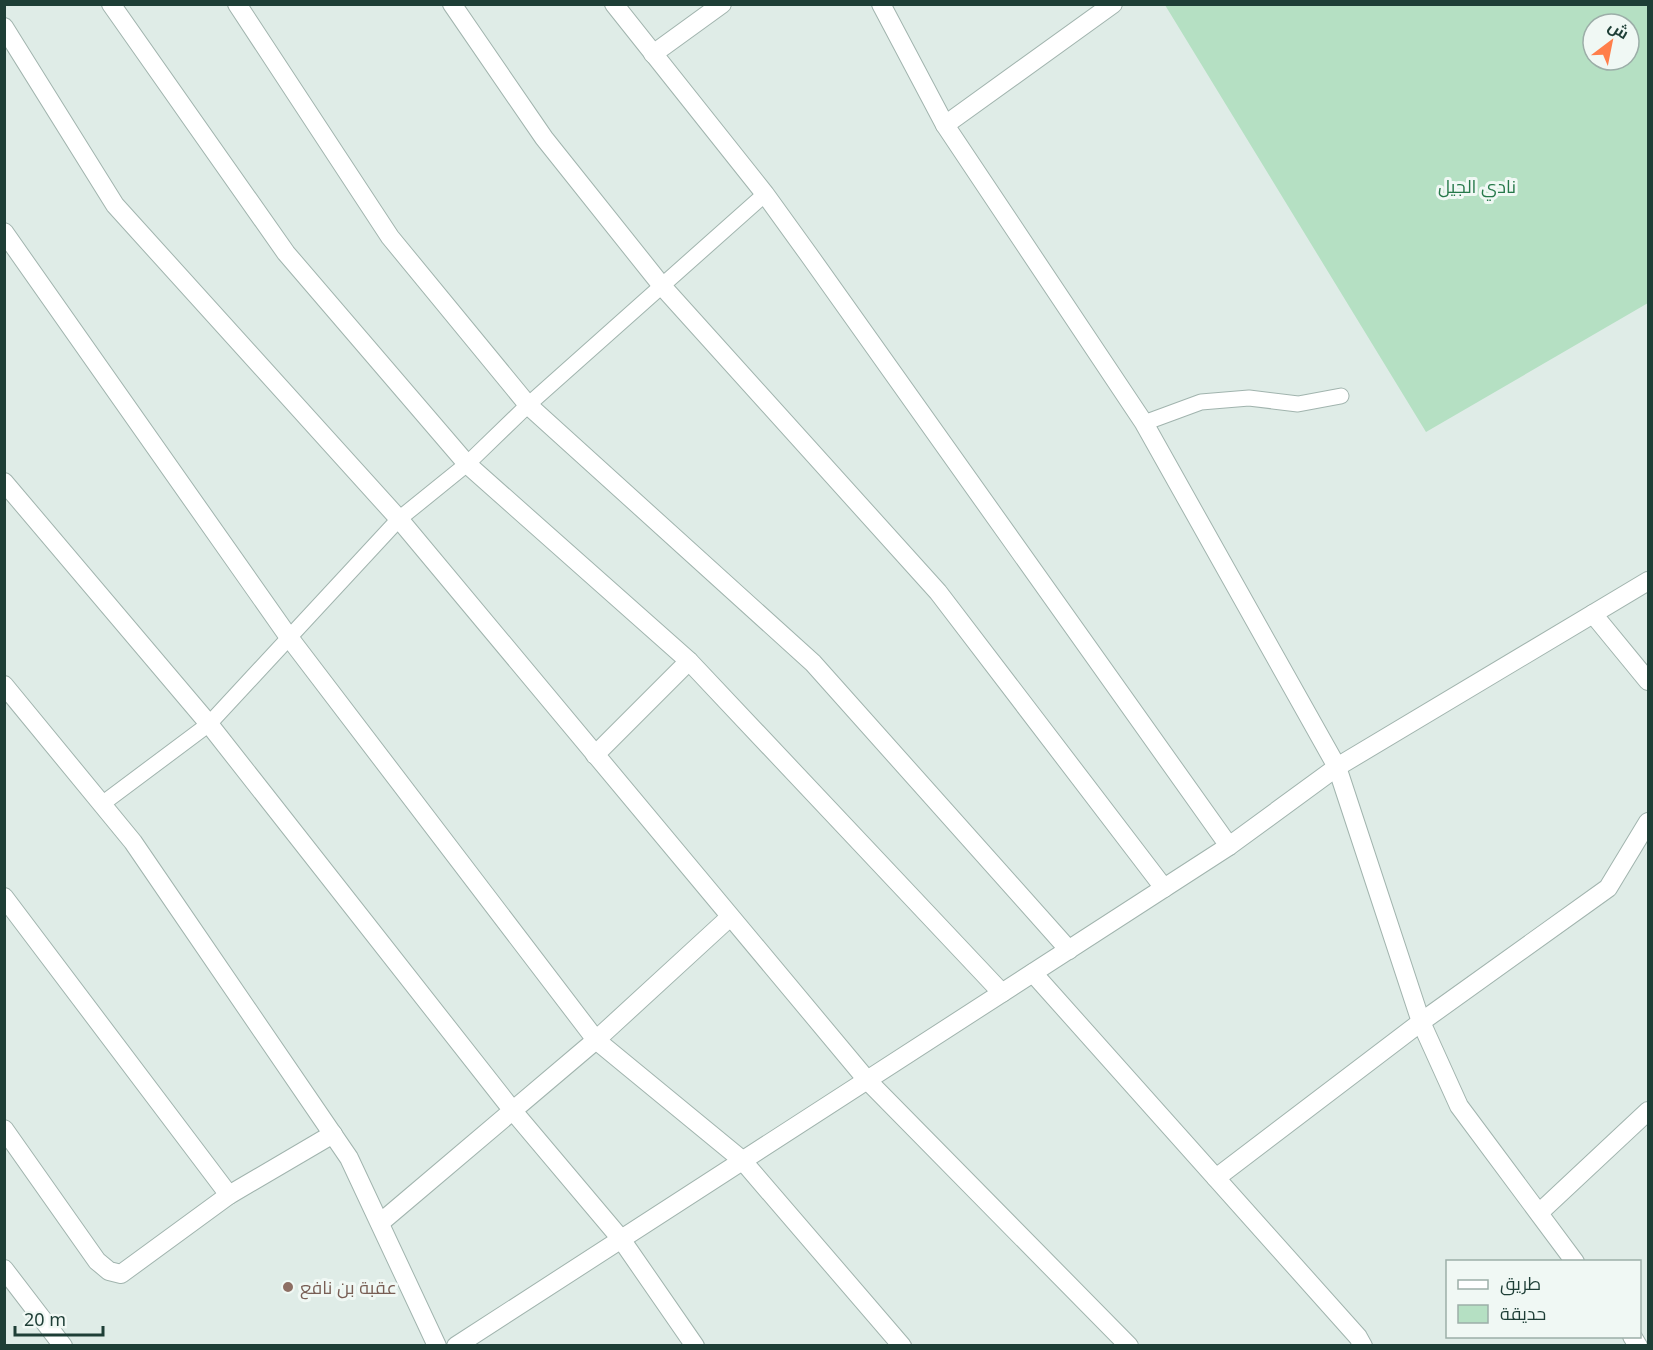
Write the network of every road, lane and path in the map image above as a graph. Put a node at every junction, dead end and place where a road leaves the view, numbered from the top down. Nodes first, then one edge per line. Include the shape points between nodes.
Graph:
1 (111, 4) edge
2 (237, 4) edge
3 (452, 4) edge
4 (614, 4) edge
5 (722, 4) edge
6 (881, 4) edge
7 (1113, 4) edge
8 (4, 27) edge
9 (653, 54) junction
10 (945, 125) junction
11 (765, 194) junction
12 (4, 232) edge
13 (662, 286) junction
14 (1341, 396) dead end
15 (528, 405) junction
16 (1144, 423) junction
17 (467, 464) junction
18 (4, 482) edge
19 (399, 519) junction
20 (1648, 581) edge
21 (1593, 614) junction
22 (288, 636) junction
23 (689, 661) junction
24 (1648, 681) edge
25 (4, 685) edge
26 (209, 724) junction
27 (595, 754) junction
28 (1337, 767) junction
29 (102, 804) junction
30 (1648, 822) edge
31 (1229, 846) junction
32 (1164, 888) junction
33 (4, 897) edge
34 (730, 917) junction
35 (1069, 950) junction
36 (1033, 973) junction
37 (1002, 993) junction
38 (1421, 1022) junction
39 (596, 1040) junction
40 (867, 1080) junction
41 (513, 1110) junction
42 (1648, 1111) edge
43 (4, 1129) edge
44 (333, 1134) junction
45 (742, 1160) junction
46 (1216, 1178) junction
47 (229, 1195) junction
48 (1539, 1213) junction
49 (380, 1223) junction
50 (621, 1239) junction
51 (1574, 1260) edge
52 (4, 1269) edge
53 (63, 1346) edge
54 (437, 1346) edge
55 (456, 1346) edge
56 (695, 1346) edge
57 (902, 1346) edge
58 (1129, 1346) edge
59 (1363, 1346) edge

1 - 17 street via 286,253
2 - 15 street via 390,237
3 - 13 street via 544,138
4 - 9 street
5 - 9 street
6 - 10 street
7 - 10 street
8 - 19 street via 115,205
9 - 11 street
10 - 16 street
11 - 13 lane
11 - 31 street
12 - 22 street
13 - 15 lane
13 - 32 street via 938,592
14 - 16 lane via 1298,404 1249,398 1201,402
15 - 17 lane
15 - 35 street via 813,663
16 - 28 street
17 - 19 lane
17 - 23 street
18 - 26 street
19 - 22 lane
19 - 27 street
20 - 21 street
21 - 24 street
21 - 28 street
22 - 26 lane
22 - 39 street
23 - 27 street
23 - 37 street
25 - 29 street
26 - 29 lane
26 - 41 street
27 - 34 street
28 - 31 street
28 - 38 street
29 - 44 street via 133,842
30 - 38 street via 1608,888
31 - 32 street
32 - 35 street
33 - 47 street
34 - 39 street
34 - 40 street
35 - 36 street
36 - 37 street
36 - 46 street
37 - 40 street
38 - 46 street
38 - 48 street via 1459,1106
39 - 41 street
39 - 45 street
40 - 45 street
40 - 58 street
41 - 49 street
41 - 50 street
42 - 48 street
43 - 47 street via 97,1261 121,1274
44 - 47 street
44 - 49 street
45 - 50 street
45 - 57 street
46 - 59 street
48 - 51 street
49 - 54 street
50 - 55 street
50 - 56 street
52 - 53 street

